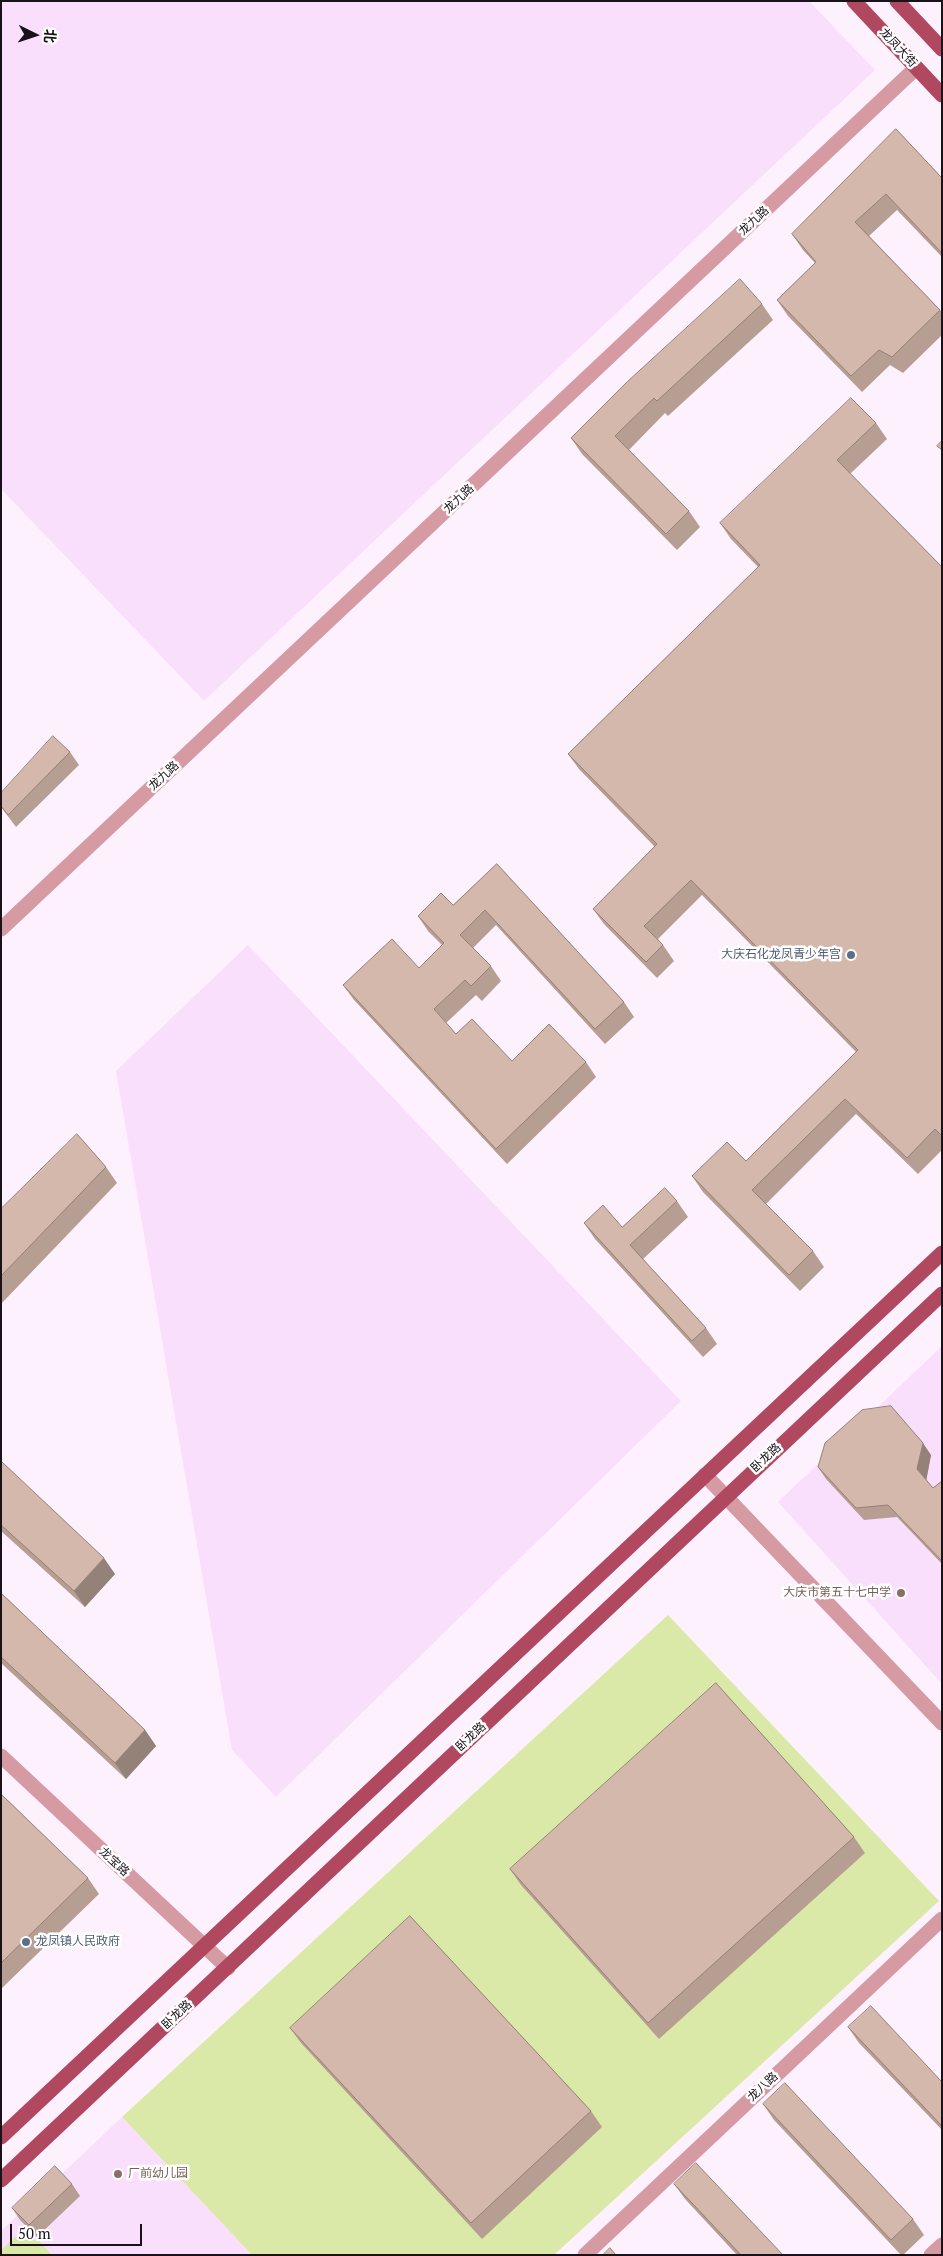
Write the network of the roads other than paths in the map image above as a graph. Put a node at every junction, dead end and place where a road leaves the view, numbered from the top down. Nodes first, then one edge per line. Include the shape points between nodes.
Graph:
1 (854, 1) edge
2 (897, 1) edge
3 (942, 49) edge
4 (916, 68) junction
5 (942, 95) edge
6 (1, 929) edge
7 (942, 1253) edge
8 (942, 1294) edge
9 (705, 1476) junction
10 (725, 1496) junction
11 (942, 1723) edge
12 (1, 1756) edge
13 (942, 1919) edge
14 (205, 1946) junction
15 (228, 1968) junction
16 (1, 2137) edge
17 (1, 2180) edge
18 (942, 2245) edge
19 (585, 2255) edge
20 (931, 2255) edge

1 - 4 main road, 龙凤大街
2 - 3 main road
4 - 5 main road, 龙凤大街
4 - 6 street, 龙九路
7 - 9 main road
8 - 10 main road, 卧龙路
9 - 10 street
9 - 14 main road
10 - 11 street
10 - 15 main road, 卧龙路
12 - 14 street, 龙宝路
13 - 19 street, 龙八路
14 - 15 street, 龙宝路
14 - 16 main road
15 - 17 main road, 卧龙路
18 - 20 street

